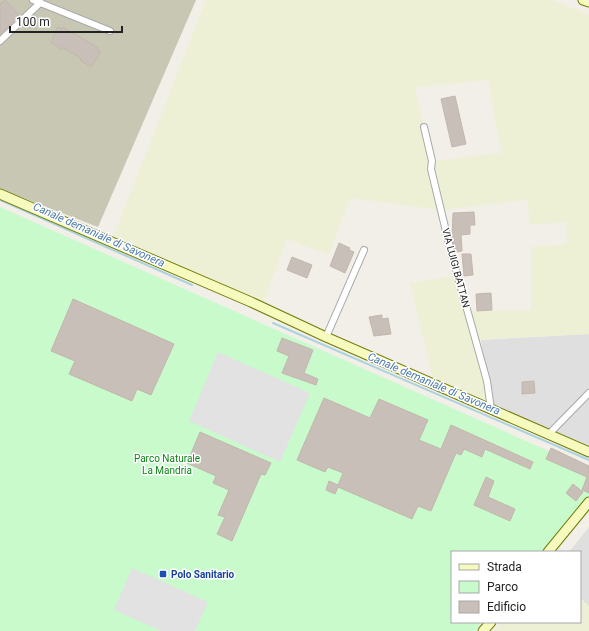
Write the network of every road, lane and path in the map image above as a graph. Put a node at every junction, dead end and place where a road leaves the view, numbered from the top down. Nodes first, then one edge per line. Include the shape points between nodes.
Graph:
1 (33, 0) edge
2 (583, 0) edge
3 (40, 1) edge
4 (589, 2) edge
5 (110, 31) dead end
6 (0, 41) edge
7 (424, 127) dead end
8 (0, 194) edge
9 (364, 250) dead end
10 (195, 278) junction
11 (305, 328) junction
12 (326, 337) junction
13 (589, 393) edge
14 (491, 410) junction
15 (546, 434) junction
16 (589, 452) edge
17 (589, 502) edge
18 (549, 551) edge
19 (490, 623) edge
20 (483, 631) edge

1 - 3 street
2 - 4 street
3 - 5 street
3 - 6 street
7 - 14 street, VIA LUIGI BATTAN via 432,161 432,176 487,381
8 - 10 street
9 - 12 street
10 - 11 street
10 - 11 street via 240,303
11 - 12 street
12 - 14 street
13 - 15 street
14 - 15 street
15 - 16 street
17 - 18 street
19 - 20 street

